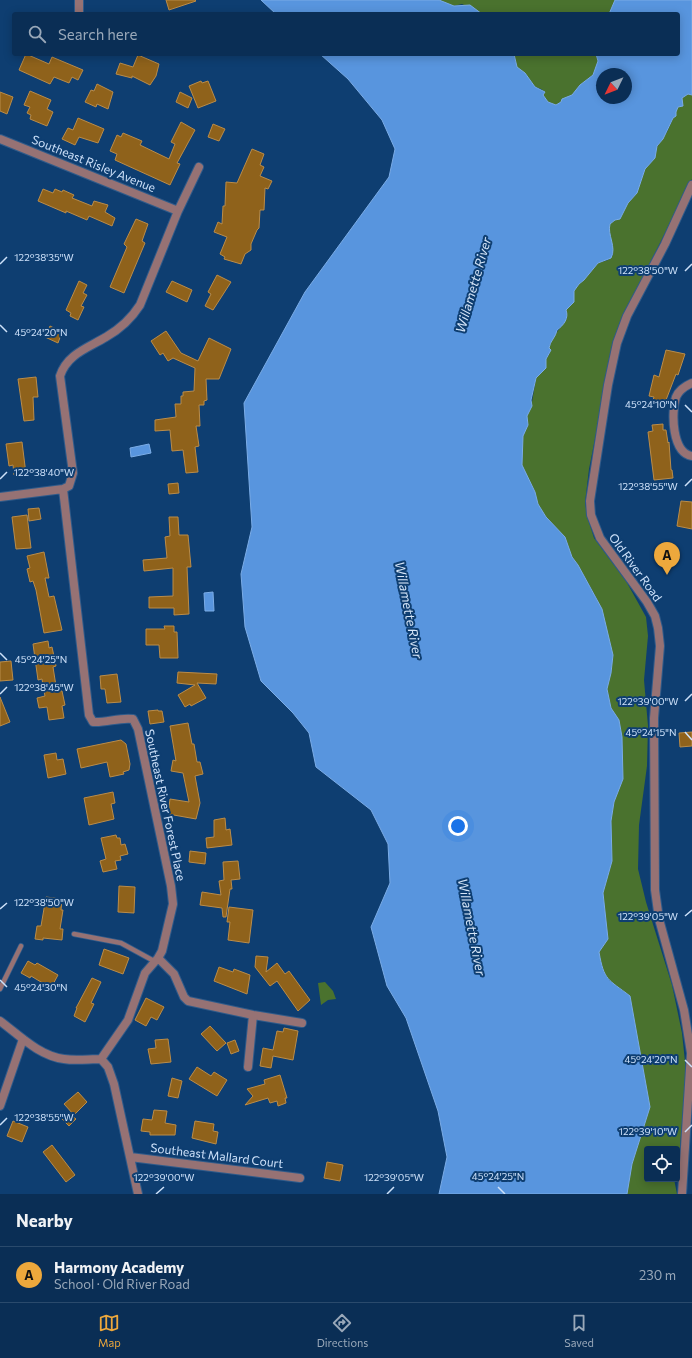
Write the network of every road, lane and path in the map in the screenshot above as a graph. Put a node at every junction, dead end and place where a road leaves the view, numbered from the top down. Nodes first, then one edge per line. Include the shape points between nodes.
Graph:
1 (79, 0) edge
2 (80, 12) edge
3 (0, 139) edge
4 (199, 167) dead end
5 (692, 185) edge
6 (178, 211) junction
7 (692, 383) edge
8 (692, 456) edge
9 (63, 490) junction
10 (0, 497) edge
11 (74, 934) dead end
12 (21, 946) dead end
13 (156, 960) junction
14 (0, 989) edge
15 (253, 1015) junction
16 (0, 1021) edge
17 (302, 1023) dead end
18 (23, 1039) junction
19 (101, 1059) junction
20 (248, 1067) dead end
21 (0, 1106) edge
22 (130, 1157) junction
23 (300, 1178) dead end
24 (138, 1194) edge
25 (682, 1194) edge

1 - 2 street
3 - 6 street, Southeast Risley Avenue
4 - 6 street
5 - 25 street, Old River Road via 617,343 590,501 591,514 600,538 647,602 658,628 660,646 654,725 655,890 659,919 686,1021 691,1053
6 - 9 street via 140,305 131,318 63,365 60,376 74,473 69,486
7 - 8 street via 683,387 676,397 675,422 678,446 682,452
9 - 10 street
9 - 13 street, Southeast River Forest Place via 89,715 92,722 101,723 134,719 168,862 173,904
11 - 13 lane via 121,943
12 - 14 lane
13 - 15 street via 174,974 184,998 188,1001
13 - 19 street, Southeast River Forest Place via 145,973 128,1020
15 - 17 street
15 - 20 street
16 - 18 street
18 - 19 street via 52,1056 75,1060
18 - 21 street
19 - 22 street via 108,1067 114,1084
22 - 23 street, Southeast Mallard Court
22 - 24 street

